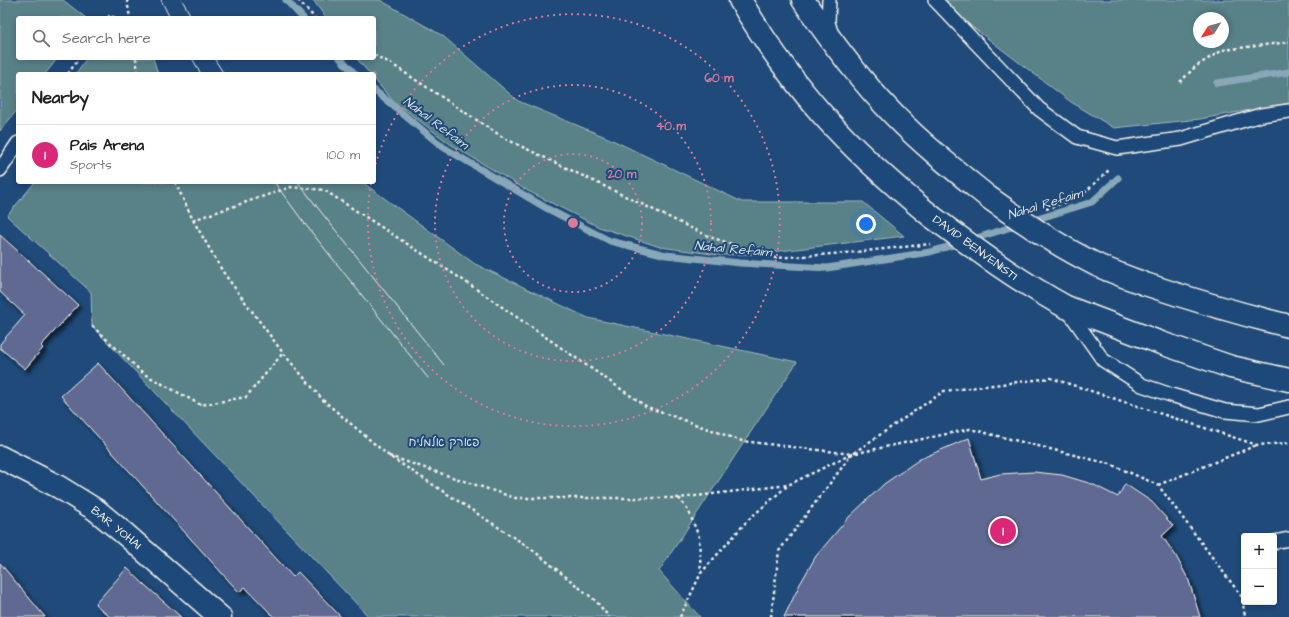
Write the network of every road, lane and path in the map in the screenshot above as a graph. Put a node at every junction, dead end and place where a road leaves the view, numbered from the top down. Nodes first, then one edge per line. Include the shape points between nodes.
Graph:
1 (127, 0) edge
2 (298, 0) edge
3 (740, 0) edge
4 (803, 0) edge
5 (829, 0) edge
6 (935, 0) edge
7 (130, 16) edge
8 (313, 16) edge
9 (1289, 42) edge
10 (834, 44) junction
11 (376, 56) edge
12 (78, 60) edge
13 (136, 60) edge
14 (69, 72) edge
15 (138, 72) edge
16 (1180, 82) dead end
17 (1289, 111) edge
18 (16, 146) edge
19 (0, 170) edge
20 (1109, 170) dead end
21 (176, 184) edge
22 (1042, 210) dead end
23 (193, 220) junction
24 (932, 244) dead end
25 (1066, 307) junction
26 (92, 326) dead end
27 (1289, 326) edge
28 (283, 352) junction
29 (1289, 380) edge
30 (1289, 406) edge
31 (1289, 443) edge
32 (1257, 445) junction
33 (852, 454) junction
34 (389, 456) junction
35 (0, 457) edge
36 (788, 485) junction
37 (1158, 485) junction
38 (679, 498) junction
39 (1289, 539) edge
40 (1277, 541) edge
41 (701, 573) junction
42 (220, 617) edge
43 (609, 617) edge
44 (680, 617) edge
45 (771, 617) edge
46 (1245, 617) edge

1 - 7 path
2 - 8 path
3 - 25 main road, DAVID BENVENISTI, bridge via 787,71 851,145 931,216 1002,269
4 - 10 main road
5 - 10 lane via 828,22
6 - 17 lane via 1039,109 1077,137 1117,148 1181,139 1261,115
9 - 16 path via 1223,50 1196,66
10 - 27 main road, bridge via 893,115 928,148 1027,225 1098,265 1145,284 1239,314
11 - 24 path via 504,138 710,237 775,258
12 - 14 path
13 - 15 path
18 - 19 lane
20 - 22 path via 1080,197
21 - 23 path
23 - 28 path via 223,272
23 - 33 path via 291,186 324,190 463,280 647,407 742,441
25 - 29 main road, DAVID BENVENISTI via 1231,367
25 - 30 lane via 1103,360 1142,385 1225,411 1259,414
26 - 28 path via 144,374 201,404 246,397
28 - 34 path via 324,401
31 - 32 path
32 - 33 path via 1051,378 944,391
32 - 37 path
33 - 36 path
33 - 37 path via 970,429 1110,464
33 - 45 path via 780,551
34 - 38 path via 516,498
34 - 43 path via 530,548 596,602
35 - 42 main road, BAR YOHAI via 59,487 96,510
36 - 38 path
36 - 41 path via 748,520
37 - 46 path via 1242,597
38 - 41 path via 689,512 699,537
39 - 40 lane
41 - 44 path

